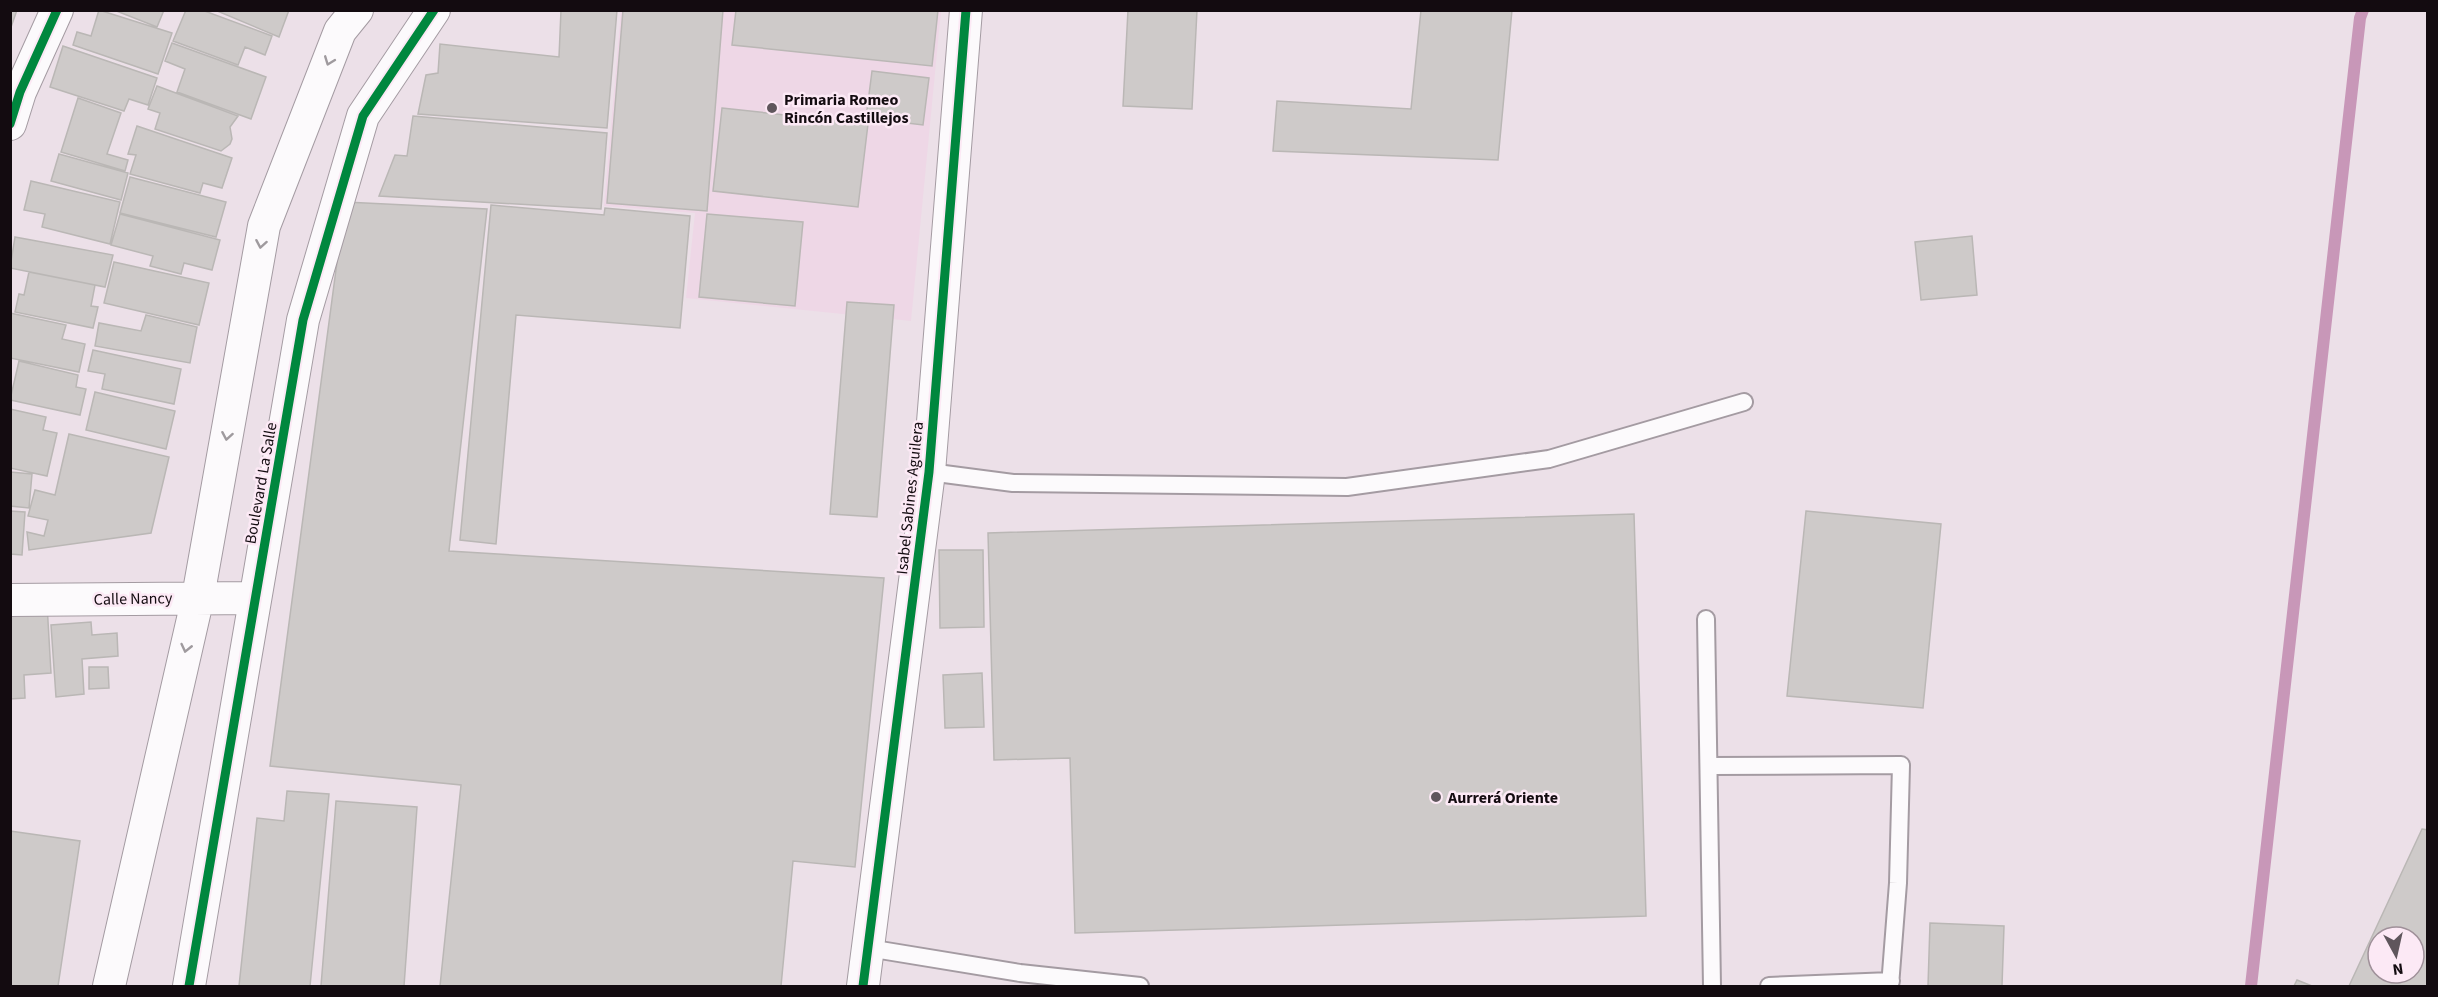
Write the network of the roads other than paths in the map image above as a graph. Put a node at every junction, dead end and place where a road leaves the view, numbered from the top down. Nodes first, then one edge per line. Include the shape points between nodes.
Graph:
1 (57, 10) edge
2 (357, 10) edge
3 (434, 10) edge
4 (966, 10) edge
5 (15, 92) edge
6 (10, 123) edge
7 (1744, 402) dead end
8 (929, 472) junction
9 (198, 597) junction
10 (255, 598) junction
11 (10, 600) edge
12 (1706, 619) dead end
13 (1709, 765) junction
14 (868, 948) junction
15 (1019, 980) edge
16 (1890, 984) edge
17 (109, 987) edge
18 (189, 987) edge
19 (863, 987) edge
20 (1140, 987) edge
21 (1712, 987) edge
22 (1769, 987) edge

1 - 5 street
2 -> 9 street via 340,31 264,226
3 - 10 street, Boulevard La Salle via 363,116 303,320
4 - 8 street, Isabel Sabines Aguilera
5 - 6 street
7 - 8 lane via 1549,459 1347,487 1013,483
8 - 14 street, Isabel Sabines Aguilera
9 - 10 street, Calle Nancy
9 - 11 street, Calle Nancy
9 -> 17 street
10 - 18 street, Boulevard La Salle
12 - 13 lane
13 - 16 lane via 1901,765
13 - 21 lane
14 - 15 lane
14 - 19 street, Isabel Sabines Aguilera
15 - 20 lane
16 - 22 lane

